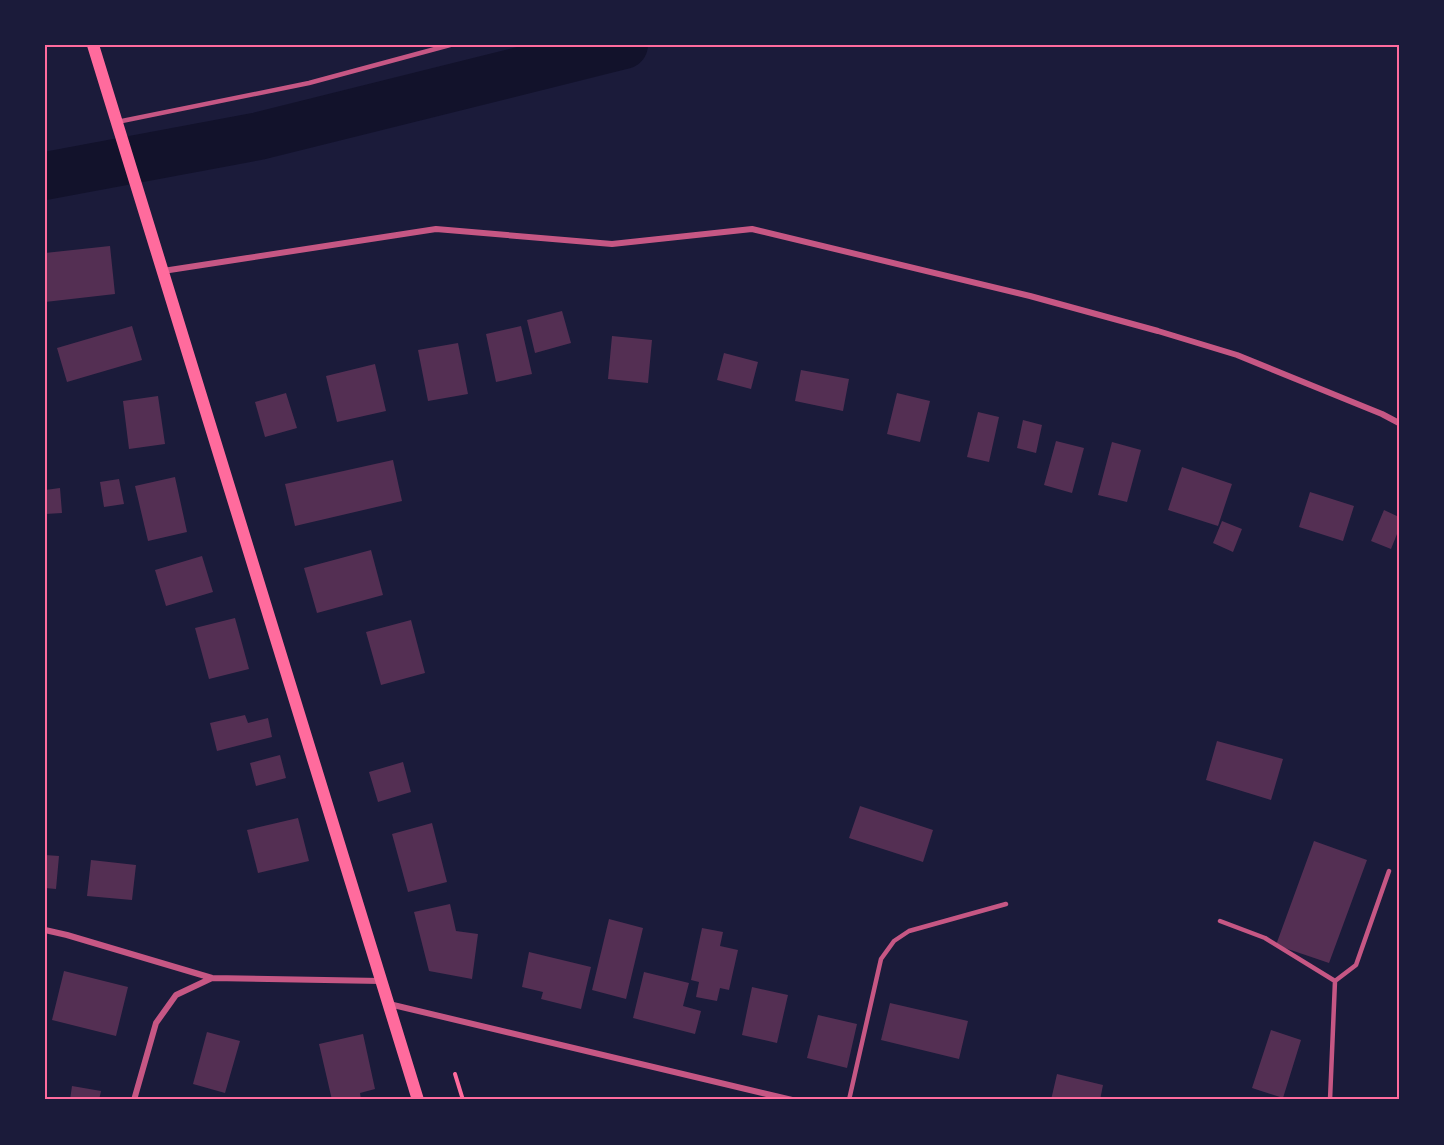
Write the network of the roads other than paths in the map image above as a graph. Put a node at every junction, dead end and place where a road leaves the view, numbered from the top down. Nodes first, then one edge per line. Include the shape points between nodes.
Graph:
1 (93, 45) edge
2 (450, 45) edge
3 (117, 122) junction
4 (163, 271) junction
5 (1399, 423) edge
6 (1389, 871) dead end
7 (1006, 904) dead end
8 (1220, 921) dead end
9 (45, 930) edge
10 (212, 978) junction
11 (381, 981) junction
12 (1335, 981) junction
13 (388, 1004) junction
14 (134, 1100) edge
15 (418, 1100) edge
16 (792, 1100) edge
17 (849, 1100) edge
18 (1330, 1100) edge

1 - 3 main road
2 - 3 lane via 309,83
3 - 4 main road
4 - 5 street via 436,229 612,244 752,230 1030,296 1158,331 1238,355
4 - 11 main road
6 - 12 lane via 1356,965
7 - 17 lane via 909,931 894,941 881,959
8 - 12 lane via 1265,938
9 - 10 street
10 - 11 street
10 - 14 street via 176,995 156,1023
11 - 13 main road
12 - 18 lane
13 - 15 main road
13 - 16 street

